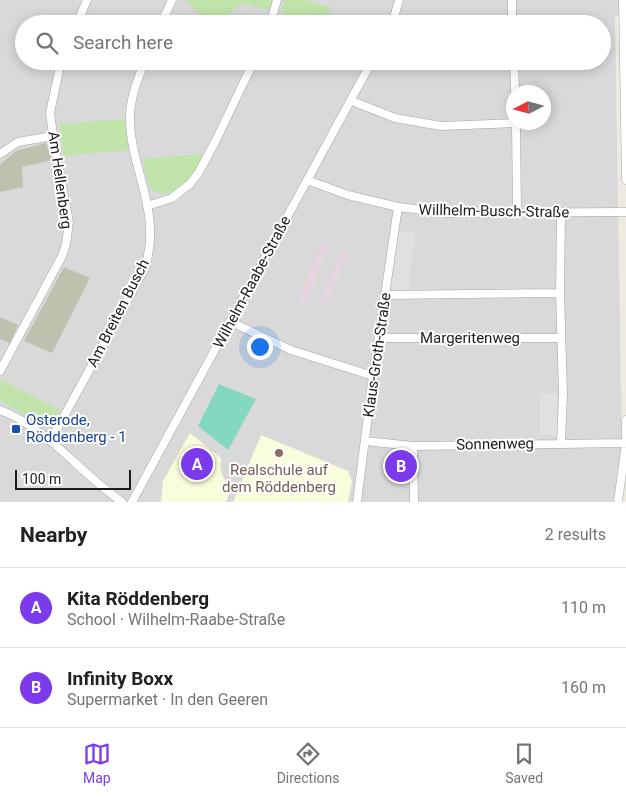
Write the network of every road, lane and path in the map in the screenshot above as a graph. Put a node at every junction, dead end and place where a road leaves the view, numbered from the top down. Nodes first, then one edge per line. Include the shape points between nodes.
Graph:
1 (87, 0) edge
2 (172, 0) edge
3 (277, 0) edge
4 (399, 0) edge
5 (512, 0) edge
6 (623, 0) edge
7 (81, 15) edge
8 (165, 15) edge
9 (273, 15) edge
10 (395, 15) edge
11 (512, 15) edge
12 (59, 70) edge
13 (141, 70) edge
14 (250, 70) edge
15 (368, 70) edge
16 (514, 70) edge
17 (515, 85) edge
18 (352, 101) junction
19 (506, 123) edge
20 (516, 130) edge
21 (53, 136) junction
22 (0, 154) edge
23 (307, 180) junction
24 (626, 180) edge
25 (147, 206) junction
26 (398, 207) junction
27 (516, 212) junction
28 (561, 212) junction
29 (626, 212) edge
30 (560, 293) junction
31 (385, 295) junction
32 (231, 322) junction
33 (379, 338) junction
34 (561, 338) junction
35 (0, 371) edge
36 (373, 376) junction
37 (0, 410) edge
38 (626, 420) edge
39 (51, 440) junction
40 (365, 441) junction
41 (561, 443) junction
42 (626, 443) edge
43 (413, 446) junction
44 (122, 502) edge
45 (132, 502) edge
46 (357, 502) edge
47 (414, 502) edge
48 (618, 502) edge

1 - 7 street
2 - 8 street
3 - 9 street
4 - 10 street
5 - 11 street
6 - 24 street
12 - 21 street, Am Hellenberg via 50,112
13 - 25 street, Am Breiten Busch via 130,106 132,140
14 - 25 street via 216,140 190,184 172,198
15 - 18 street, Wilhelm-Raabe-Straße
16 - 17 street
18 - 19 street via 395,118 440,126
18 - 23 street, Wilhelm-Raabe-Straße
20 - 27 street
21 - 22 street via 18,142
21 - 35 street, Am Hellenberg via 67,209 66,244
23 - 26 street, Willhelm-Busch-Straße via 348,195
23 - 32 street, Wilhelm-Raabe-Straße
25 - 39 street, Am Breiten Busch via 150,242 145,268
26 - 27 street, Willhelm-Busch-Straße via 447,213
26 - 31 street, Klaus-Groth-Straße
27 - 28 street, Willhelm-Busch-Straße
28 - 29 street, Willhelm-Busch-Straße
28 - 30 street
30 - 31 street
30 - 34 street
31 - 33 street, Klaus-Groth-Straße
32 - 36 street via 291,350
32 - 45 street, Wilhelm-Raabe-Straße
33 - 34 street, Margeritenweg
33 - 36 street, Klaus-Groth-Straße
34 - 41 street
36 - 40 street, Klaus-Groth-Straße
37 - 39 street
38 - 42 street
39 - 44 street via 87,475
40 - 43 street, Sonnenweg
40 - 46 street, Klaus-Groth-Straße
41 - 42 street, Sonnenweg
41 - 43 street, Sonnenweg
42 - 48 street
43 - 47 street

